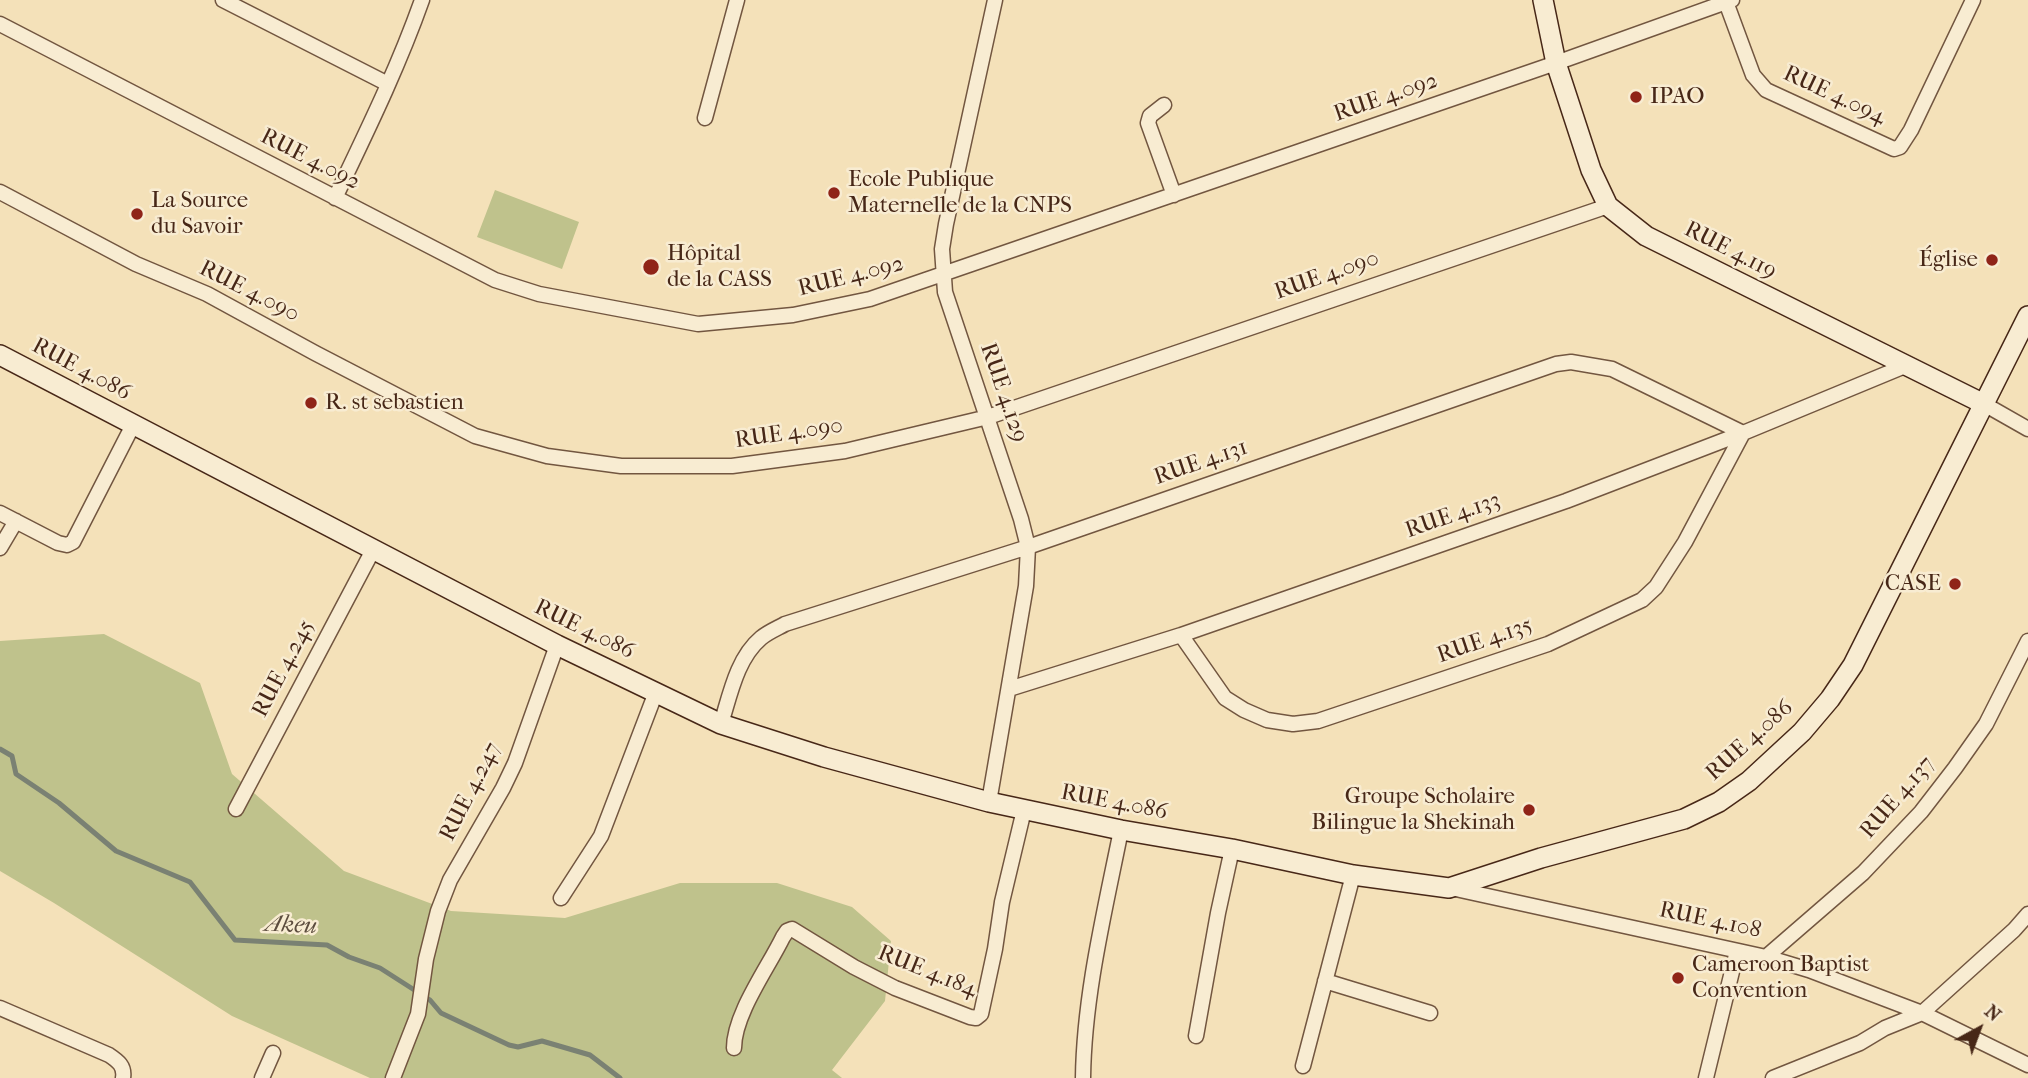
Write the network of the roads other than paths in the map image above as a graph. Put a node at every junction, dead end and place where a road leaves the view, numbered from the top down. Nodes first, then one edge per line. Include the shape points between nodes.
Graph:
1 (223, 0) edge
2 (422, 0) edge
3 (737, 0) edge
4 (995, 0) edge
5 (1543, 0) edge
6 (1973, 0) edge
7 (1729, 1) edge
8 (0, 24) edge
9 (1556, 63) junction
10 (388, 84) junction
11 (1164, 105) dead end
12 (705, 118) dead end
13 (0, 192) edge
14 (1174, 195) junction
15 (335, 198) junction
16 (1608, 206) junction
17 (943, 275) junction
18 (2028, 316) edge
19 (0, 355) edge
20 (1905, 366) junction
21 (1984, 404) junction
22 (988, 417) junction
23 (133, 425) junction
24 (2028, 429) edge
25 (1743, 433) junction
26 (0, 513) edge
27 (16, 521) junction
28 (1028, 547) junction
29 (0, 548) edge
30 (373, 550) junction
31 (1181, 635) junction
32 (2028, 641) edge
33 (557, 645) junction
34 (1009, 688) junction
35 (656, 692) junction
36 (721, 724) junction
37 (989, 802) junction
38 (236, 809) dead end
39 (1024, 810) junction
40 (1121, 830) junction
41 (1232, 849) junction
42 (1353, 875) junction
43 (1449, 888) junction
44 (561, 898) dead end
45 (2028, 914) edge
46 (1737, 951) junction
47 (1766, 957) junction
48 (1325, 981) junction
49 (0, 1008) edge
50 (1430, 1013) dead end
51 (1922, 1013) junction
52 (1196, 1036) dead end
53 (734, 1048) dead end
54 (273, 1053) dead end
55 (2028, 1065) edge
56 (1303, 1066) dead end
57 (123, 1078) edge
58 (262, 1078) edge
59 (393, 1078) edge
60 (1083, 1078) edge
61 (1706, 1078) edge
62 (1773, 1078) edge

1 - 10 street
2 - 10 street
3 - 12 street
4 - 17 street, RUE 4.129 via 946,224
5 - 9 street, RUE 4.119
6 - 7 street, RUE 4.094 via 1911,130 1894,149 1766,90 1752,75
7 - 9 street, RUE 4.092
8 - 15 street, RUE 4.092
9 - 14 street, RUE 4.092
9 - 16 street, RUE 4.119 via 1591,170
10 - 15 street
11 - 14 street via 1148,123
13 - 22 street, RUE 4.090 via 136,264 207,294 475,436 547,456 621,466 732,466 845,451
14 - 17 street, RUE 4.092
15 - 17 street, RUE 4.092 via 495,280 540,294 698,324 793,315 870,299
16 - 20 street, RUE 4.119 via 1646,236
16 - 22 street, RUE 4.090
17 - 22 street, RUE 4.129 via 949,309
18 - 21 street, RUE 4.086
19 - 23 street, RUE 4.086
20 - 21 street, RUE 4.119
20 - 25 street, RUE 4.133
21 - 24 street, RUE 4.119
21 - 43 street, RUE 4.086 via 1853,665 1802,732 1749,781 1684,820
22 - 28 street, RUE 4.129
23 - 27 street via 73,542 58,543
23 - 30 street, RUE 4.086
25 - 28 street, RUE 4.131 via 1612,369 1556,364
25 - 31 street, RUE 4.133 via 1566,501
25 - 31 street, RUE 4.135 via 1656,587 1642,600 1548,644 1318,720 1293,724 1267,720 1225,698
26 - 27 street
27 - 29 street
28 - 34 street, RUE 4.129
28 - 36 street, RUE 4.131 via 785,624 761,638 746,655
30 - 33 street, RUE 4.086
30 - 38 street, RUE 4.245
31 - 34 street, RUE 4.133
32 - 47 street, RUE 4.137 via 1986,724 1921,812 1863,873
33 - 35 street, RUE 4.086
33 - 59 street, RUE 4.247 via 515,763 450,880 438,911 418,1014
34 - 37 street, RUE 4.129
35 - 36 street, RUE 4.086
35 - 44 street via 601,836
36 - 37 street, RUE 4.086
37 - 39 street, RUE 4.086
39 - 40 street, RUE 4.086
39 - 53 street, RUE 4.184 via 981,1014 970,1017 895,988 792,929 752,994 736,1028
40 - 41 street, RUE 4.086
40 - 60 street via 1101,928
41 - 42 street, RUE 4.086
41 - 52 street
42 - 43 street, RUE 4.086
42 - 48 street
43 - 46 street, RUE 4.108
45 - 51 street
46 - 47 street, RUE 4.108
46 - 61 street
47 - 51 street, RUE 4.108
48 - 50 street
48 - 56 street
49 - 57 street via 109,1055 120,1062
51 - 55 street, RUE 4.108
51 - 62 street
54 - 58 street

